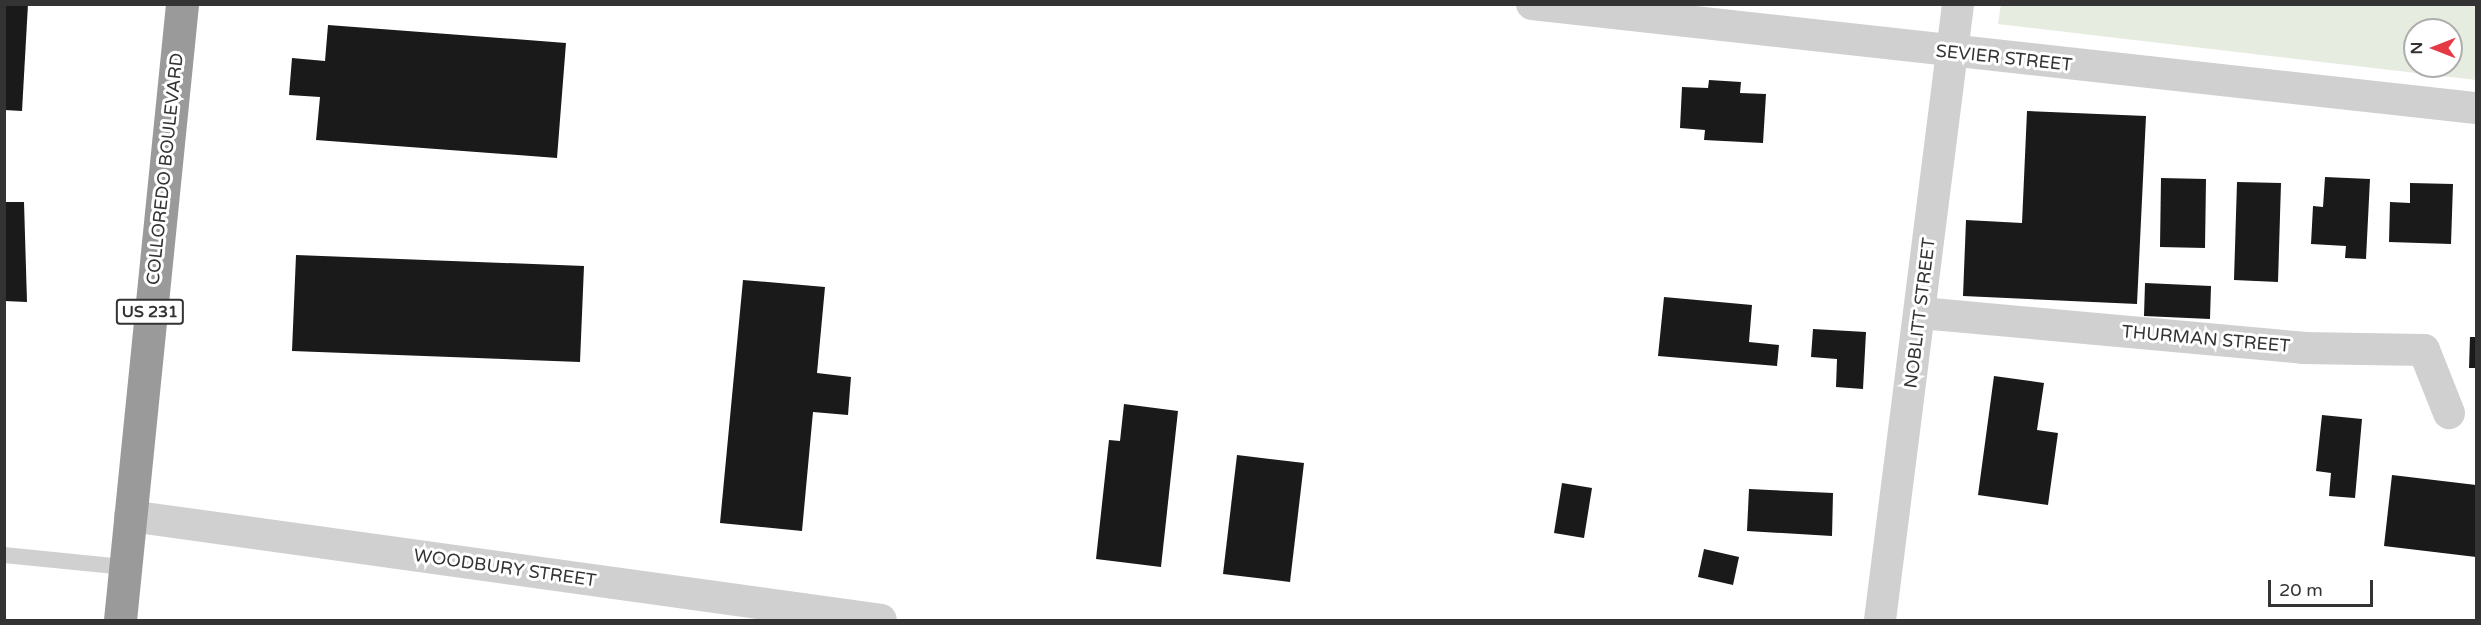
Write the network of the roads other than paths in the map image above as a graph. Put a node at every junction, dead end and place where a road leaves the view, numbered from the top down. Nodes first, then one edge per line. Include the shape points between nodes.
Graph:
1 (182, 4) edge
2 (1532, 4) edge
3 (1958, 4) edge
4 (1952, 53) junction
5 (2476, 108) edge
6 (1921, 313) junction
7 (2449, 413) dead end
8 (130, 516) junction
9 (4, 555) edge
10 (125, 567) junction
11 (120, 621) edge
12 (881, 621) edge
13 (1880, 621) edge

1 - 8 highway, COLLOREDO BOULEVARD / US 231
2 - 4 street, SEVIER STREET
3 - 4 street, NOBLITT STREET
4 - 5 street, SEVIER STREET
4 - 6 street, NOBLITT STREET
6 - 7 street, THURMAN STREET via 2302,348 2424,350
6 - 13 street, NOBLITT STREET
8 - 10 highway, COLLOREDO BOULEVARD / US 231
8 - 12 street, WOODBURY STREET
9 - 10 lane
10 - 11 highway, COLLOREDO BOULEVARD / US 231

